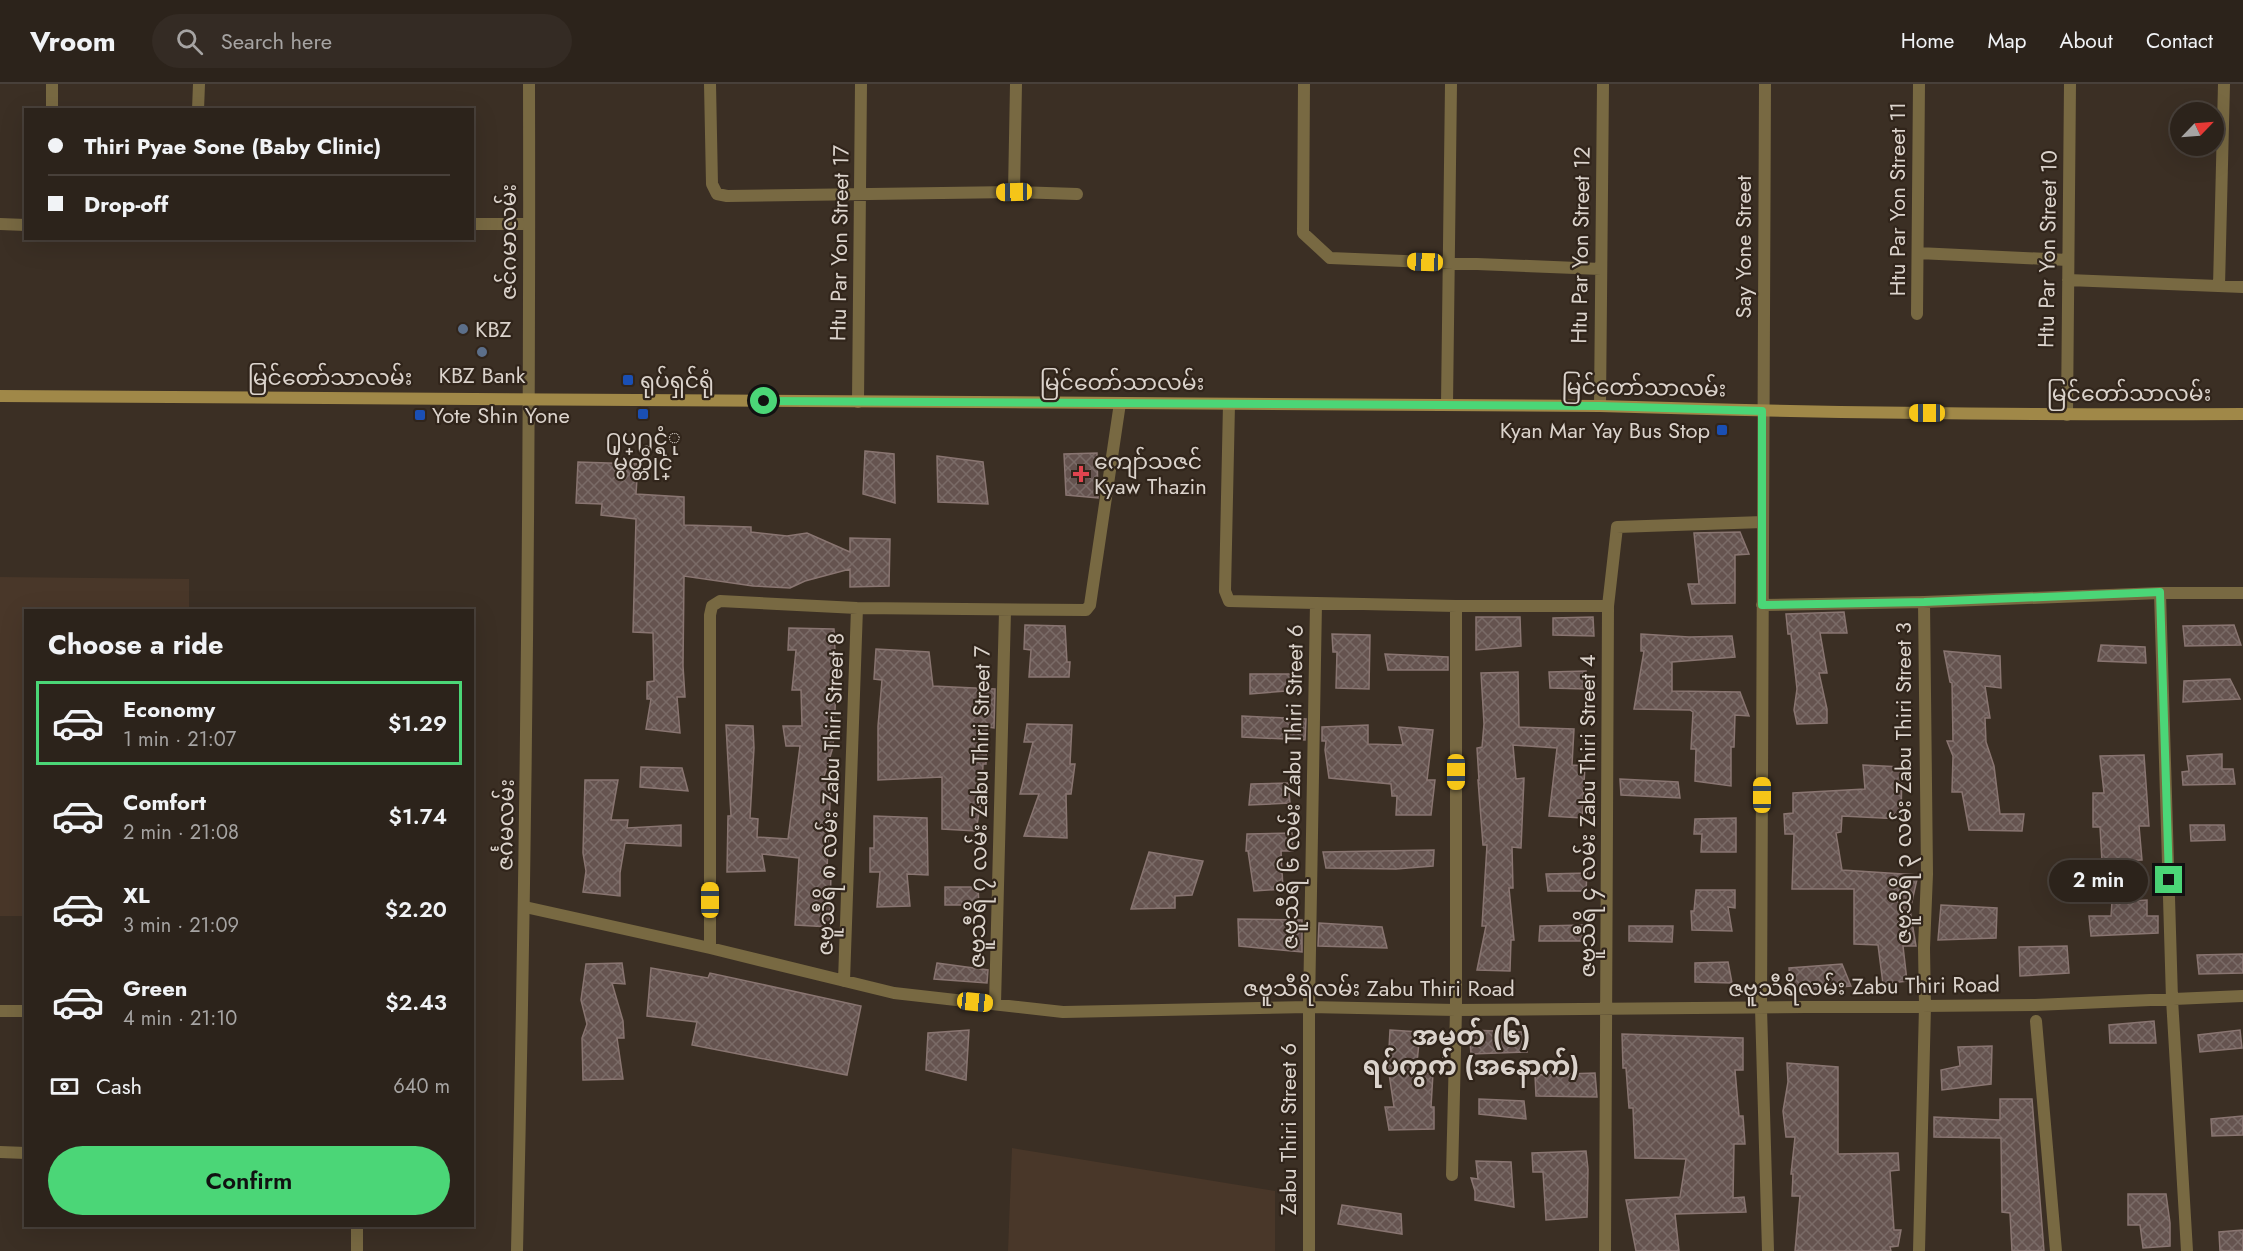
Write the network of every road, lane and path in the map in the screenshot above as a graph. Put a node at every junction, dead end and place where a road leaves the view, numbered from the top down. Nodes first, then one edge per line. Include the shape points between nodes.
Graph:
1 (52, 84) edge
2 (198, 84) edge
3 (529, 84) edge
4 (710, 84) edge
5 (861, 84) edge
6 (1016, 84) edge
7 (1304, 84) edge
8 (1451, 84) edge
9 (1603, 84) edge
10 (1765, 84) edge
11 (1919, 84) edge
12 (2070, 84) edge
13 (2224, 84) edge
14 (52, 108) edge
15 (198, 108) edge
16 (1014, 192) junction
17 (1077, 194) dead end
18 (860, 195) junction
19 (0, 224) edge
20 (474, 224) edge
21 (530, 224) junction
22 (24, 225) edge
23 (1918, 253) junction
24 (2068, 260) junction
25 (1449, 263) junction
26 (1601, 269) junction
27 (2068, 280) junction
28 (2219, 286) junction
29 (2243, 287) edge
30 (1917, 314) dead end
31 (0, 396) edge
32 (530, 399) junction
33 (858, 402) junction
34 (1120, 403) junction
35 (1229, 404) junction
36 (1447, 405) junction
37 (1600, 406) junction
38 (1762, 411) junction
39 (2243, 414) edge
40 (2067, 415) junction
41 (1763, 522) junction
42 (2160, 592) junction
43 (2243, 593) edge
44 (1924, 602) junction
45 (1316, 603) junction
46 (1762, 605) junction
47 (1456, 606) junction
48 (1608, 606) junction
49 (857, 608) junction
50 (1005, 611) junction
51 (525, 907) junction
52 (710, 948) junction
53 (844, 981) junction
54 (2243, 996) edge
55 (2172, 999) junction
56 (995, 1004) junction
57 (1925, 1006) junction
58 (1309, 1007) junction
59 (1761, 1008) junction
60 (1607, 1009) junction
61 (1456, 1010) junction
62 (0, 1011) edge
63 (24, 1011) edge
64 (2036, 1021) dead end
65 (0, 1152) edge
66 (24, 1153) edge
67 (1452, 1175) dead end
68 (357, 1227) edge
69 (357, 1251) edge
70 (518, 1251) edge
71 (1309, 1251) edge
72 (1605, 1251) edge
73 (1768, 1251) edge
74 (1918, 1251) edge
75 (2056, 1251) edge
76 (2187, 1251) edge

1 - 14 street
2 - 15 street
3 - 21 street, ဇင်ဂမာလမ်း
4 - 18 street via 712,184 717,194
5 - 18 street, Htu Par Yon Street 17
6 - 16 street
7 - 25 street via 1303,233 1330,258
8 - 25 street
9 - 26 street, Htu Par Yon Street 12
10 - 38 street, Say Yone Street
11 - 23 street, Htu Par Yon Street 11
12 - 24 street, Htu Par Yon Street 10
13 - 28 street
16 - 17 street
16 - 18 street
18 - 33 street, Htu Par Yon Street 17
19 - 22 street
20 - 21 street
21 - 32 street, ဇင်ဂမာလမ်း
23 - 24 street
23 - 30 street, Htu Par Yon Street 11
24 - 27 street, Htu Par Yon Street 10
25 - 26 street
25 - 36 street
26 - 37 street, Htu Par Yon Street 12
27 - 28 street
27 - 40 street, Htu Par Yon Street 10
28 - 29 street
31 - 32 main road, မြင်တော်သာလမ်း
32 - 33 main road, မြင်တော်သာလမ်း
32 - 51 street, ဇင်္ဂမလမ်း
33 - 34 main road, မြင်တော်သာလမ်း
34 - 35 main road, မြင်တော်သာလမ်း
34 - 50 street via 1090,605 1078,611
35 - 36 main road, မြင်တော်သာလမ်း
35 - 45 street via 1229,601
36 - 37 main road, မြင်တော်သာလမ်း
37 - 38 main road, မြင်တော်သာလမ်း
38 - 40 main road, မြင်တော်သာလမ်း
38 - 41 street, Say Yone Street
39 - 40 main road, မြင်တော်သာလမ်း
41 - 46 street, Say Yone Street
41 - 48 street, ဇဗူသီရိ ၄ လမ်း Zabu Thiri Street 4 via 1617,527
42 - 43 street
42 - 44 street
42 - 55 street
44 - 46 street
44 - 57 street, ဇဗူသီရိ ၃ လမ်း Zabu Thiri Street 3
45 - 47 street
45 - 58 street, ဇဗူသီရိ ၆ လမ်း Zabu Thiri Street 6
46 - 59 street, Say Yone Street
47 - 48 street
47 - 61 street
48 - 60 street, ဇဗူသီရိ ၄ လမ်း Zabu Thiri Street 4
49 - 50 street
49 - 52 street via 720,601 712,606
49 - 53 street, ဇဗူသီရိ ၈ လမ်း Zabu Thiri Street 8
50 - 56 street, ဇဗူသီရိ ၇ လမ်း Zabu Thiri Street 7
51 - 52 street, ဇဗူသီရိလမ်း Zabu Thiri Road
51 - 70 street, ဇင်္ဂမလမ်း
52 - 53 street, ဇဗူသီရိလမ်း Zabu Thiri Road
53 - 56 street, ဇဗူသီရိလမ်း Zabu Thiri Road via 894,993
54 - 55 street, ဇဗူသီရိလမ်း Zabu Thiri Road
55 - 57 street, ဇဗူသီရိလမ်း Zabu Thiri Road
55 - 76 street
56 - 58 street, ဇဗူသီရိလမ်း Zabu Thiri Road via 1063,1012
57 - 59 street, ဇဗူသီရိလမ်း Zabu Thiri Road
57 - 74 street, ဇဗူသီရိ ၃ လမ်း Zabu Thiri Street 3
58 - 61 street, ဇဗူသီရိလမ်း Zabu Thiri Road
58 - 71 street, Zabu Thiri Street 6
59 - 60 street, ဇဗူသီရိလမ်း Zabu Thiri Road
59 - 73 street, Say Yone Street
60 - 61 street, ဇဗူသီရိလမ်း Zabu Thiri Road
60 - 72 street, ဇဗူသီရိ ၄ လမ်း Zabu Thiri Street 4
61 - 67 street
62 - 63 street
64 - 75 street
65 - 66 street
68 - 69 street

